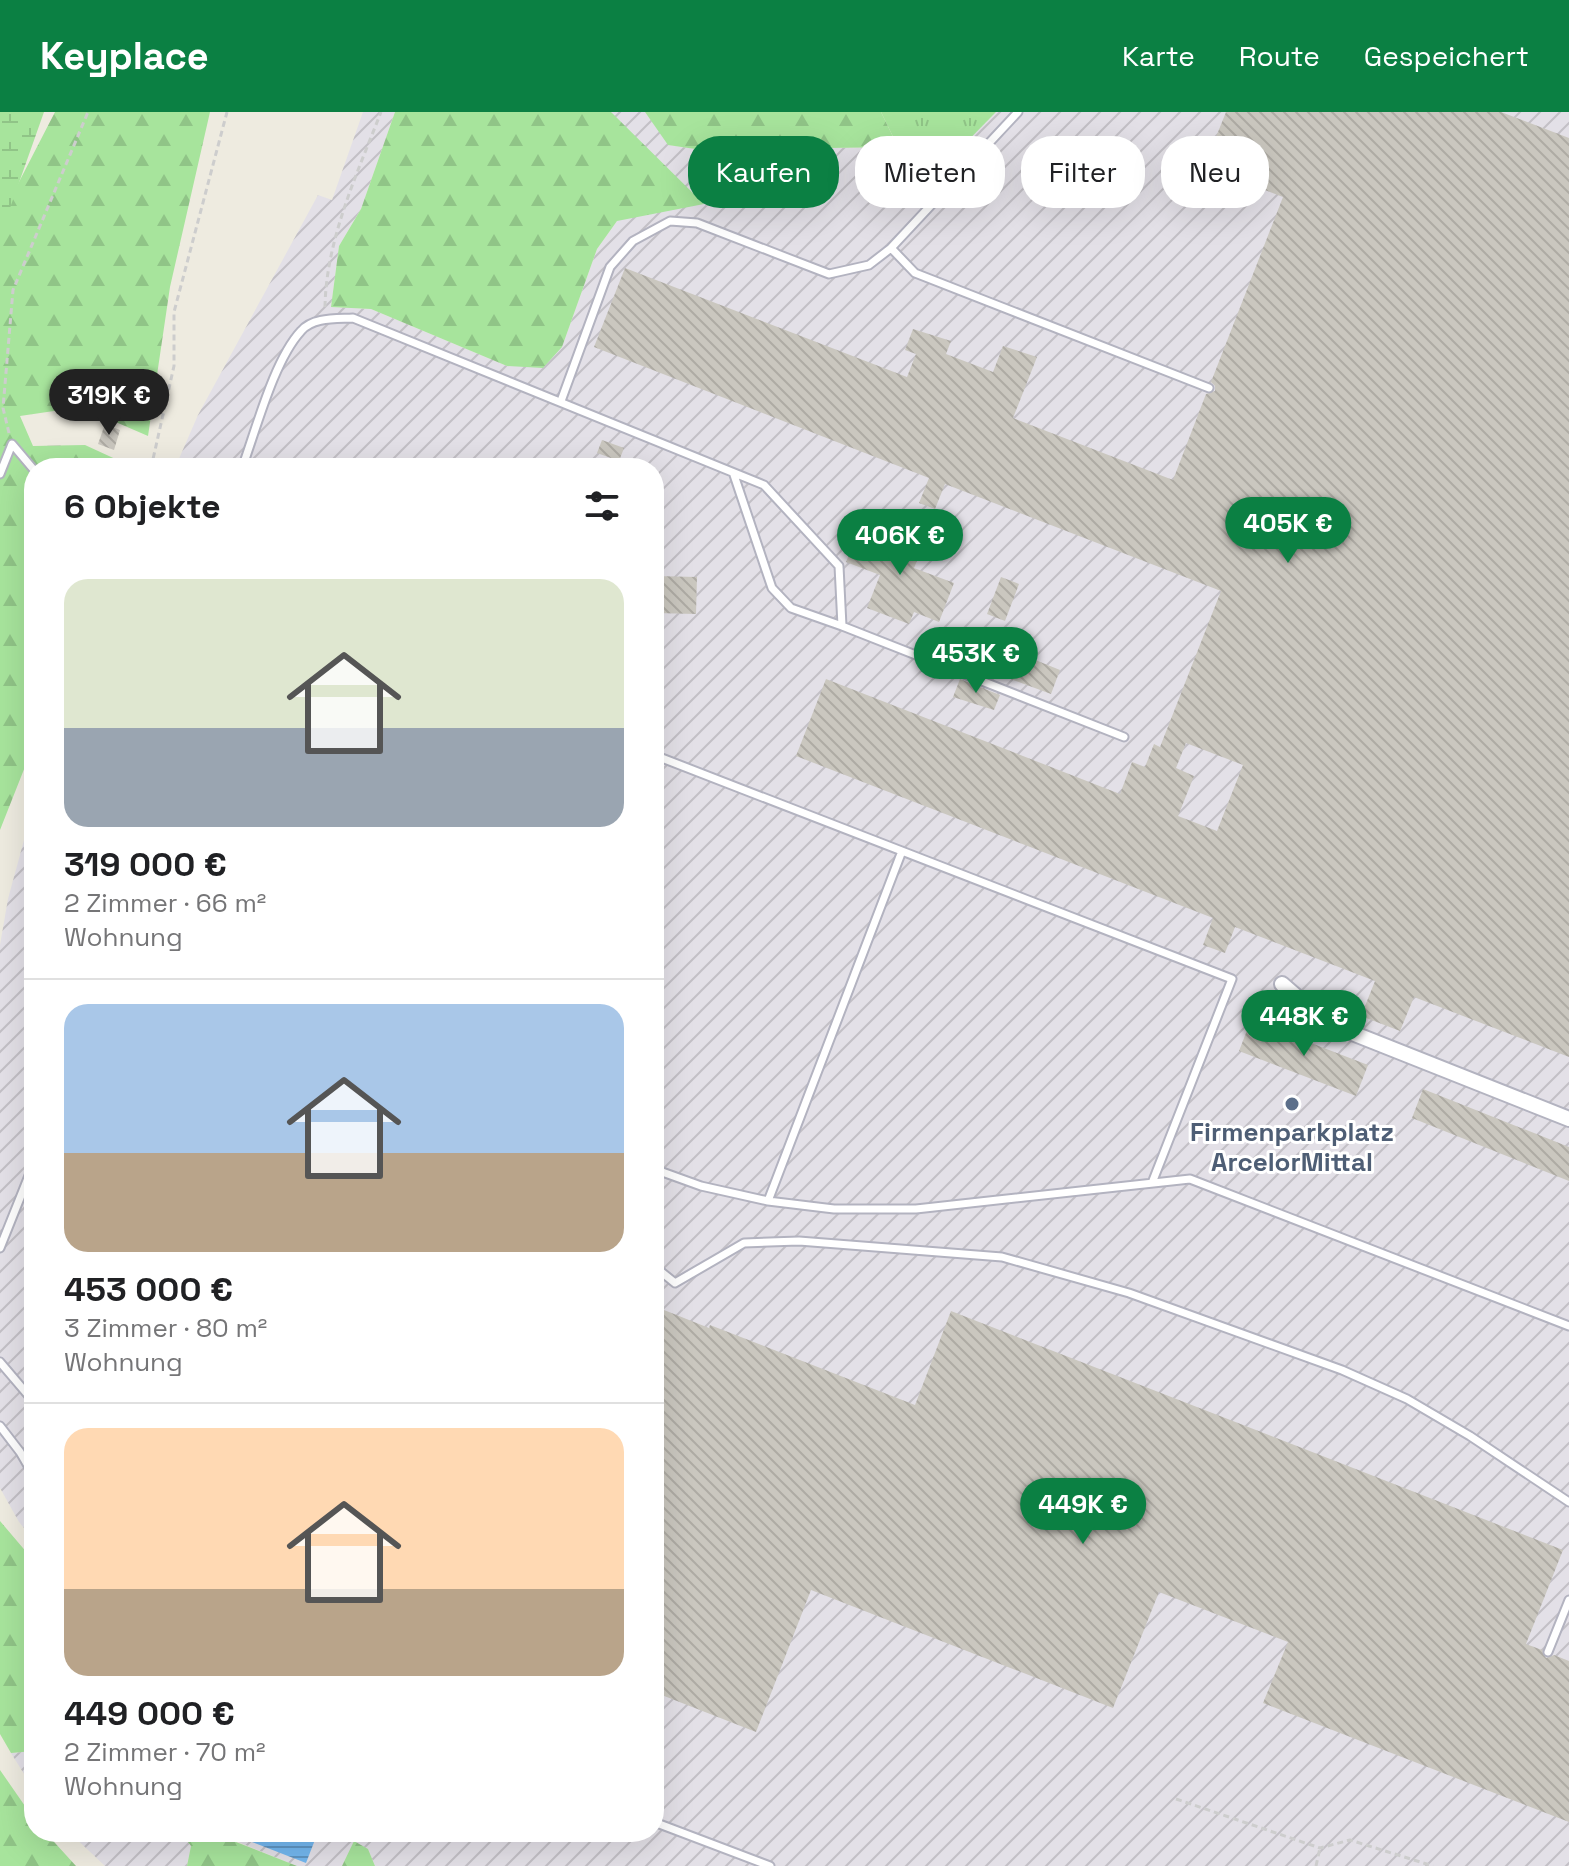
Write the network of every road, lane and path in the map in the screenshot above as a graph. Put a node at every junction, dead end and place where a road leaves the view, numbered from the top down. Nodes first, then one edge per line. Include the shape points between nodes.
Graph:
1 (88, 112) edge
2 (227, 112) edge
3 (381, 112) edge
4 (1018, 112) edge
5 (891, 248) junction
6 (325, 319) junction
7 (1209, 388) dead end
8 (561, 401) junction
9 (12, 444) junction
10 (24, 458) edge
11 (153, 458) edge
12 (246, 458) edge
13 (0, 474) edge
14 (734, 475) junction
15 (842, 626) junction
16 (1124, 737) dead end
17 (664, 759) edge
18 (902, 851) junction
19 (1282, 984) dead end
20 (1569, 1119) edge
21 (664, 1173) edge
22 (1152, 1183) junction
23 (24, 1188) edge
24 (768, 1201) junction
25 (0, 1248) edge
26 (664, 1274) edge
27 (1569, 1326) edge
28 (0, 1362) edge
29 (24, 1390) edge
30 (0, 1426) edge
31 (24, 1459) edge
32 (1569, 1502) edge
33 (1569, 1600) edge
34 (1548, 1652) dead end
35 (1176, 1799) dead end
36 (664, 1826) edge
37 (1320, 1848) junction
38 (770, 1866) edge
39 (1316, 1866) edge
40 (1433, 1866) edge

1 - 9 path via 13,290 3,408
2 - 11 path via 174,312 174,366
3 - 6 path via 336,237 325,285
4 - 5 lane
5 - 7 lane via 915,273
5 - 8 lane via 869,265 829,274 697,223 670,221 633,241 610,267
6 - 8 lane via 353,318
6 - 12 lane via 302,330 280,365
8 - 14 lane
9 - 10 lane
9 - 13 lane
14 - 15 lane via 772,588 791,608
14 - 15 lane via 764,485 839,566
15 - 16 lane
17 - 18 lane
18 - 22 lane via 1232,979
18 - 24 lane
19 - 20 street via 1327,1023
21 - 24 lane
22 - 24 lane via 916,1209 834,1209
22 - 27 lane via 1190,1179
23 - 25 lane
26 - 32 lane via 675,1283 744,1243 799,1241 1002,1257 1129,1293 1342,1370 1407,1399
28 - 29 lane
30 - 31 lane
33 - 34 lane
35 - 37 path
36 - 38 lane
37 - 39 path
37 - 40 path via 1350,1840

